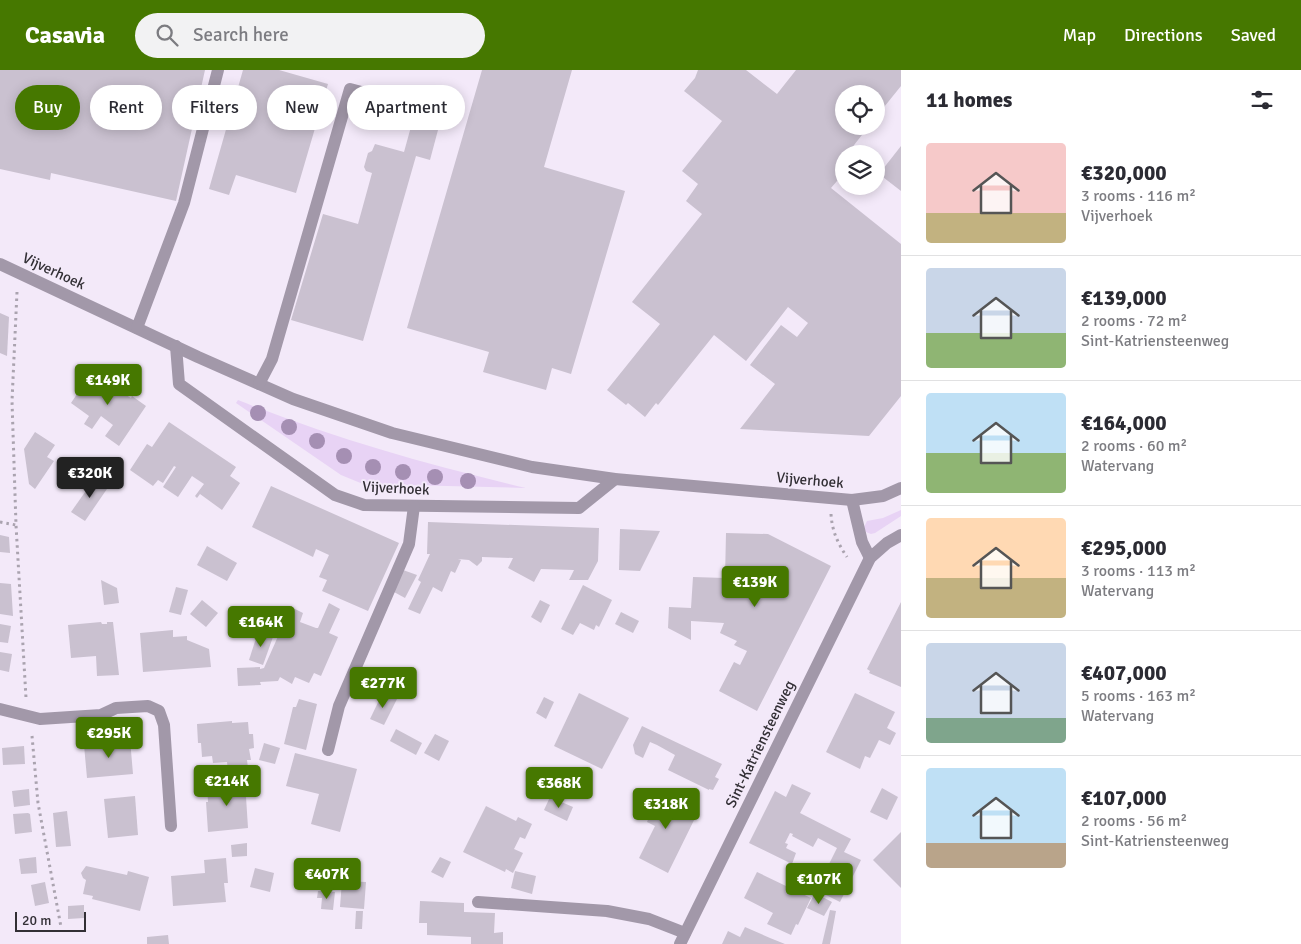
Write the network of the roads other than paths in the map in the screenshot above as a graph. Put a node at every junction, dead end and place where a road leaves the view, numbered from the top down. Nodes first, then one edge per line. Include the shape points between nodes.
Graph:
1 (218, 70) edge
2 (347, 99) edge
3 (0, 264) edge
4 (137, 328) junction
5 (176, 346) junction
6 (259, 384) junction
7 (615, 479) junction
8 (901, 488) edge
9 (852, 500) junction
10 (414, 506) junction
11 (901, 535) edge
12 (870, 558) junction
13 (0, 708) edge
14 (328, 750) dead end
15 (171, 826) dead end
16 (478, 902) dead end
17 (682, 938) edge

1 - 4 street via 184,203
2 - 6 street via 272,359
3 - 4 street, Vijverhoek
4 - 5 street, Vijverhoek
5 - 6 street, Vijverhoek
5 - 10 street, Vijverhoek via 180,384 335,495 364,505
6 - 7 street, Vijverhoek via 392,433 532,466
7 - 9 street, Vijverhoek
7 - 10 street, Vijverhoek via 579,508
8 - 9 street via 883,496
9 - 12 street via 862,542
10 - 14 street via 410,544 339,706
11 - 12 street, Sint-Katriensteenweg
12 - 17 street, Sint-Katriensteenweg
13 - 15 street via 40,720 101,715 116,708 148,706 159,711 164,725
16 - 17 street via 607,911 649,919

